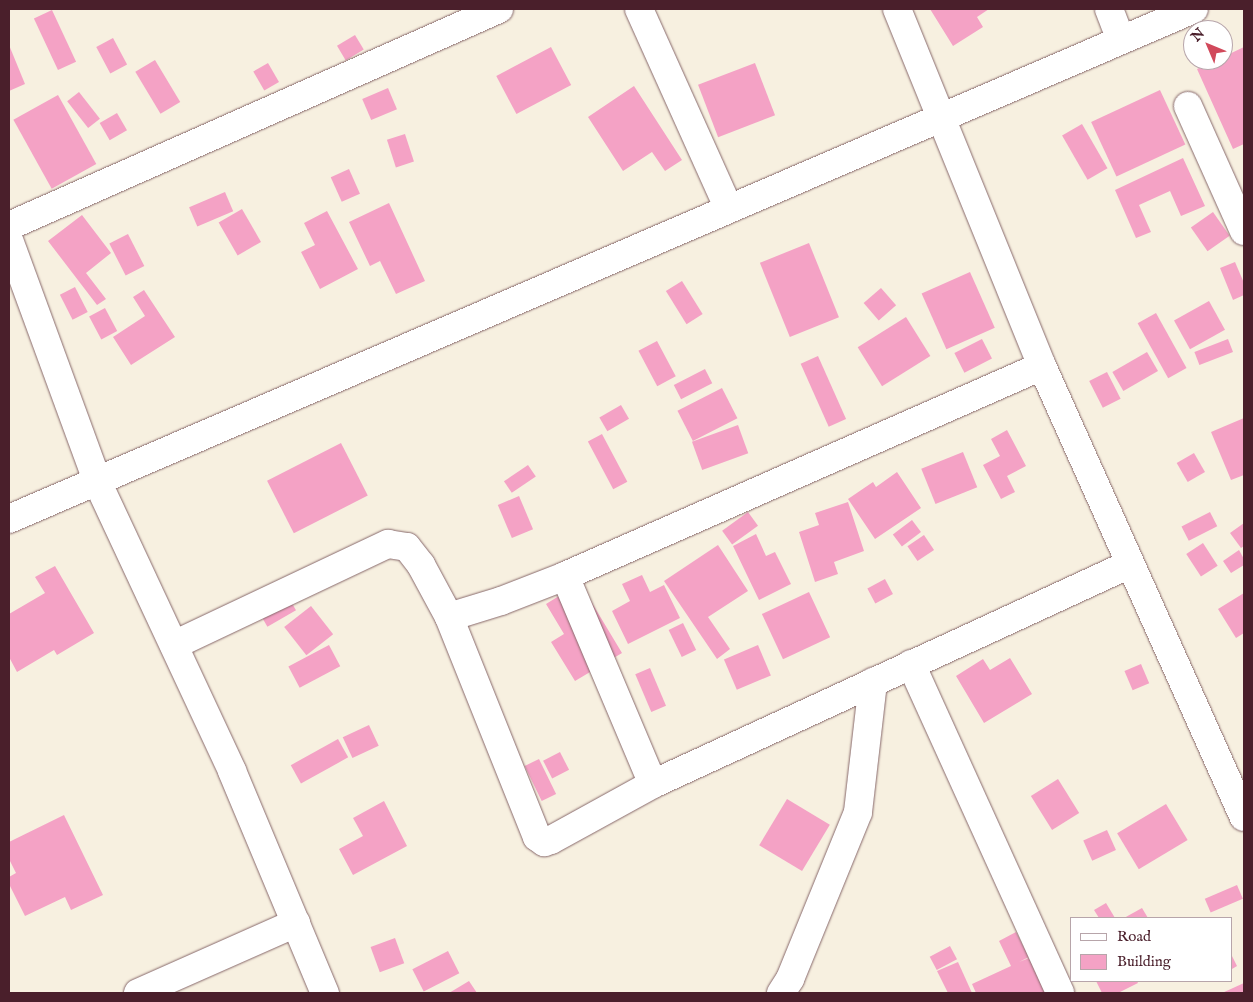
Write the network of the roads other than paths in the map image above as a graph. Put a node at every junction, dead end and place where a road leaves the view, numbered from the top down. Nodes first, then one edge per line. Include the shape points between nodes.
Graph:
1 (499, 9) edge
2 (639, 9) edge
3 (897, 9) edge
4 (1108, 9) edge
5 (1194, 9) edge
6 (1121, 40) junction
7 (1188, 106) dead end
8 (940, 118) junction
9 (729, 209) junction
10 (9, 226) edge
11 (1244, 231) edge
12 (9, 240) edge
13 (1042, 366) junction
14 (97, 481) junction
15 (9, 519) edge
16 (1130, 564) junction
17 (565, 576) junction
18 (449, 617) junction
19 (174, 645) junction
20 (911, 664) junction
21 (873, 682) junction
22 (654, 784) junction
23 (1244, 816) edge
24 (296, 924) junction
25 (138, 993) edge
26 (325, 993) edge
27 (781, 993) edge
28 (1060, 993) edge

1 - 10 street
2 - 9 street
3 - 8 street
4 - 6 street
5 - 6 street
6 - 8 street
7 - 11 street
8 - 9 street
8 - 13 street
9 - 14 street
12 - 14 street
13 - 16 street
13 - 17 street
14 - 15 street
14 - 19 street
16 - 20 street
16 - 23 street
17 - 18 street
17 - 22 street
18 - 19 street via 407,547 388,544
18 - 22 street via 537,837 544,842 552,840
19 - 24 street via 232,771
20 - 21 street
20 - 28 street
21 - 22 street
21 - 27 street via 858,812 790,979
24 - 25 street
24 - 26 street

